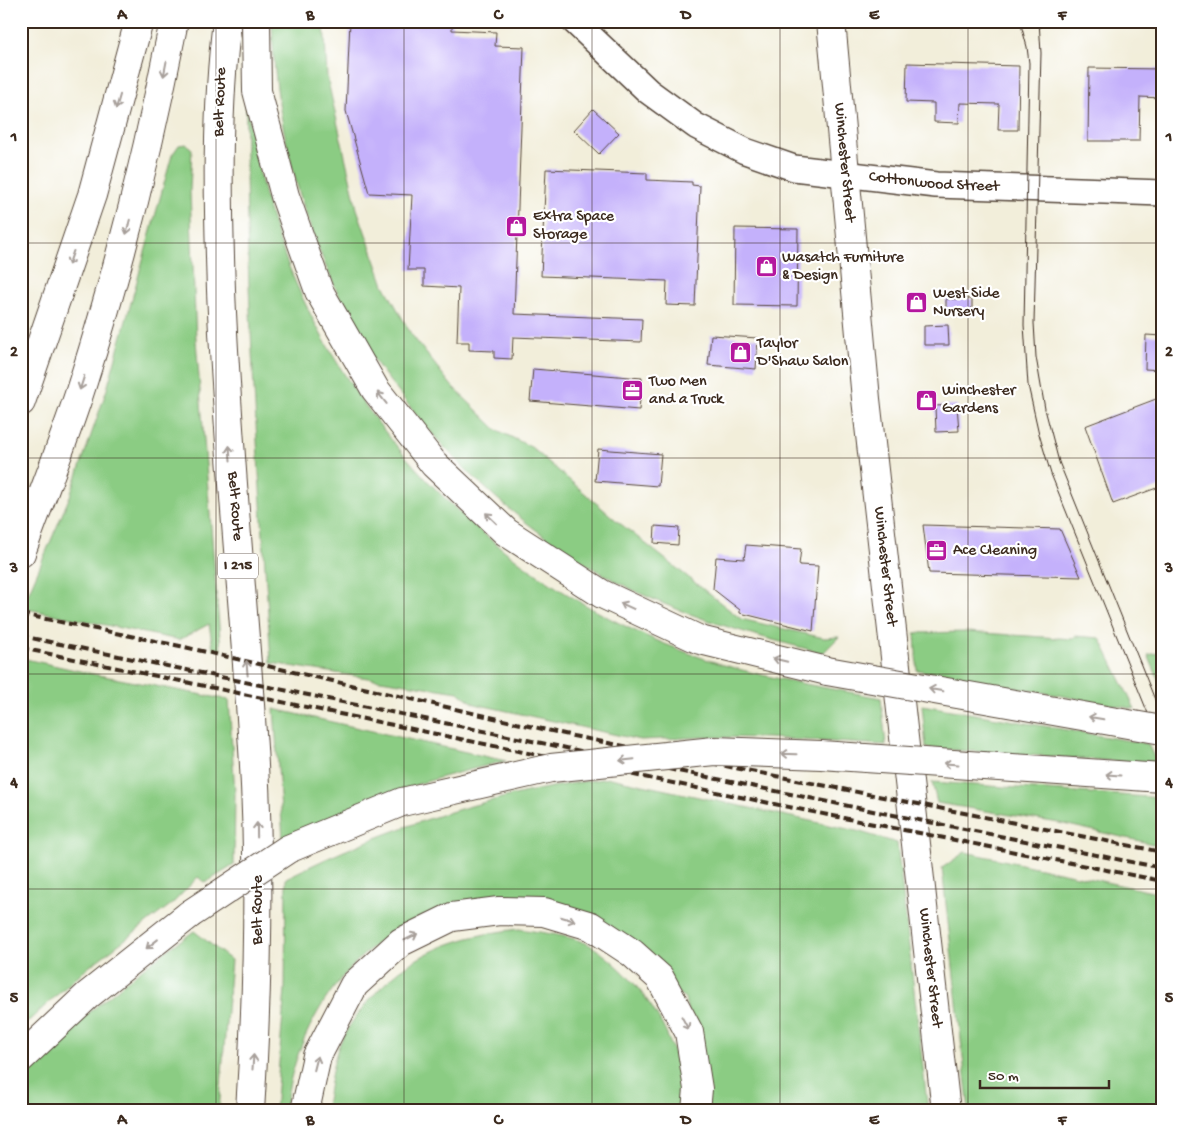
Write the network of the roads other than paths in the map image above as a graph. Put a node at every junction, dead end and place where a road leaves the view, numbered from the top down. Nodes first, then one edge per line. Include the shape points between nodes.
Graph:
1 (139, 21) edge
2 (174, 21) edge
3 (227, 21) edge
4 (256, 21) edge
5 (574, 21) edge
6 (831, 21) edge
7 (844, 174) junction
8 (1162, 193) edge
9 (21, 402) edge
10 (21, 553) edge
11 (1162, 730) edge
12 (1162, 778) edge
13 (21, 1058) edge
14 (250, 1111) edge
15 (305, 1111) edge
16 (696, 1111) edge
17 (946, 1111) edge

1 -> 9 main road via 92,195
2 -> 10 main road via 121,256 81,387
14 -> 3 main road, Belt Route / I 215 via 258,930 257,822 224,370 219,230 220,79
11 -> 4 main road, bridge via 827,671 700,640 602,594 506,532 434,464 375,390 320,291 285,196 257,91
5 - 7 street, Cottonwood Street via 648,91 696,126 772,161 794,168
6 - 7 main road, Winchester Street
7 - 8 street, Cottonwood Street via 936,185
7 - 17 main road, Winchester Street
12 -> 13 main road, bridge via 714,751 551,768 402,802 288,849 190,914 88,995
15 -> 16 main road via 317,1056 354,985 401,942 452,917 499,911 544,912 591,926 632,953 660,978 689,1032 698,1089

